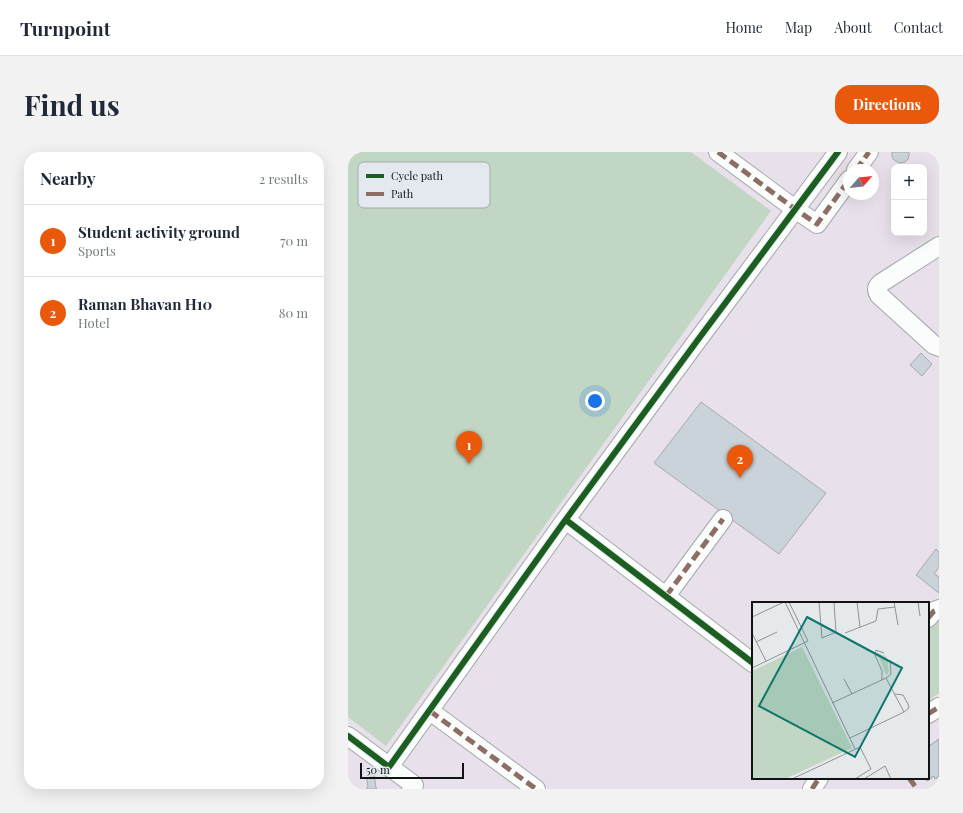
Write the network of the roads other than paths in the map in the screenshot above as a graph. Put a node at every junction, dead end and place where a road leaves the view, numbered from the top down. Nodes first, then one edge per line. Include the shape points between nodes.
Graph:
1 (718, 152) edge
2 (838, 152) edge
3 (869, 152) edge
4 (860, 164) edge
5 (843, 188) edge
6 (795, 209) junction
7 (939, 246) edge
8 (939, 347) edge
9 (723, 519) dead end
10 (566, 520) junction
11 (666, 596) junction
12 (939, 609) edge
13 (929, 617) edge
14 (752, 663) edge
15 (939, 707) edge
16 (430, 711) junction
17 (929, 713) edge
18 (348, 736) edge
19 (389, 767) junction
20 (818, 779) edge
21 (411, 789) edge
22 (536, 789) edge
23 (812, 789) edge

1 - 6 street
2 - 6 street
3 - 4 street
5 - 6 street via 817,224
6 - 10 street
7 - 8 street via 877,287 879,295
9 - 11 street
10 - 11 street
10 - 16 street
11 - 14 street
12 - 13 street
15 - 17 street
16 - 19 street
16 - 22 street
18 - 19 street
19 - 21 street via 414,785
20 - 23 street

